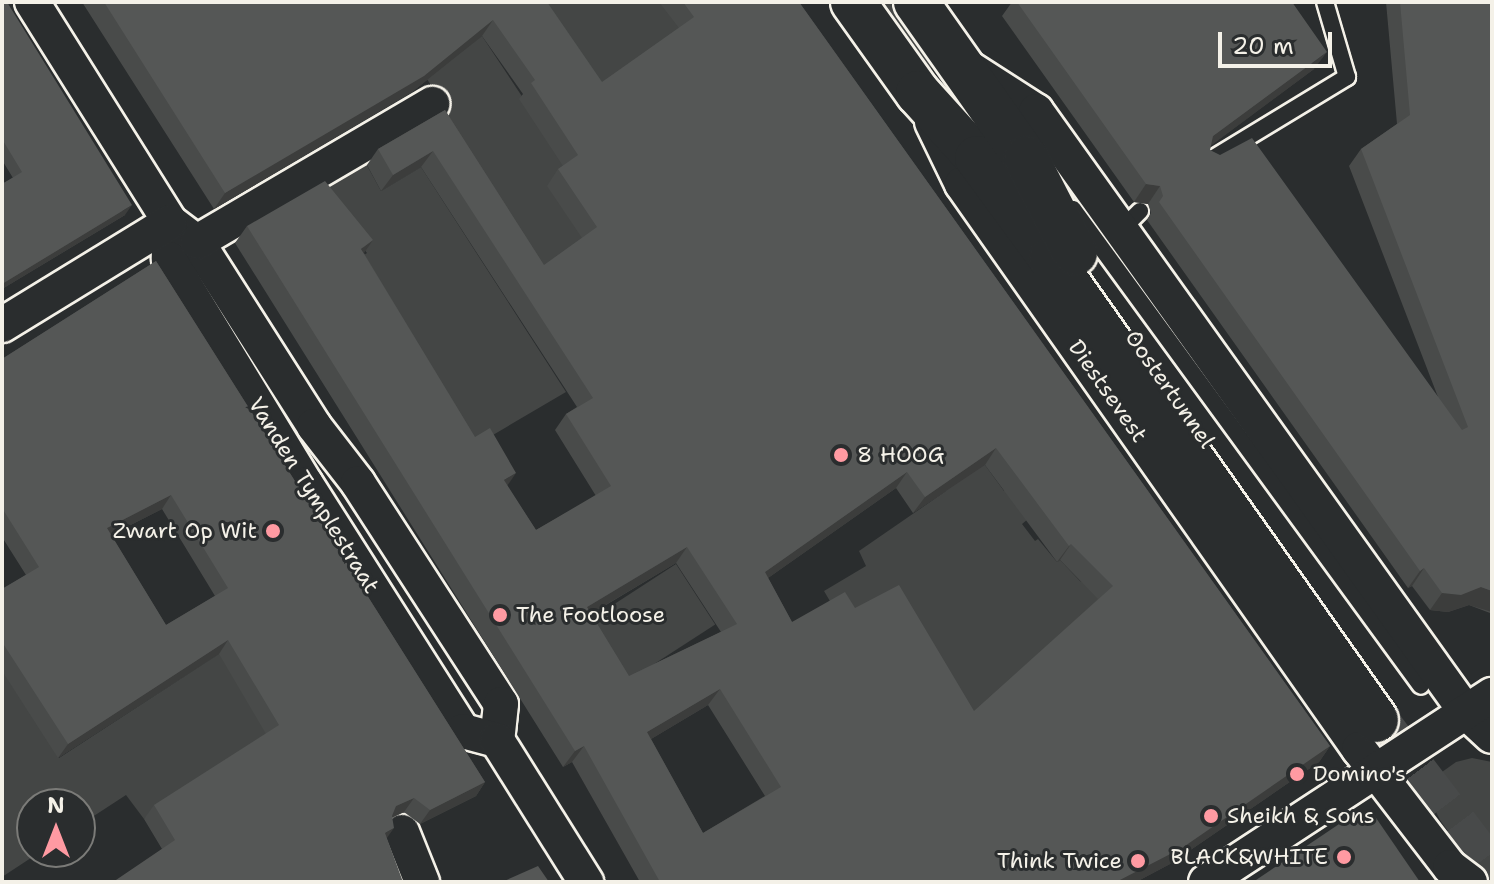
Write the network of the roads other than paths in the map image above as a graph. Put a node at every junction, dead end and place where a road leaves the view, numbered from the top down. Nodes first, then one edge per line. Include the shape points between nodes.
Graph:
1 (32, 2) edge
2 (853, 2) edge
3 (916, 2) edge
4 (1325, 2) edge
5 (958, 62) junction
6 (918, 93) junction
7 (432, 104) edge
8 (1207, 162) edge
9 (170, 222) junction
10 (197, 242) junction
11 (2, 325) edge
12 (1479, 704) edge
13 (1492, 736) edge
14 (497, 740) junction
15 (1377, 772) junction
16 (402, 832) edge
17 (422, 882) edge
18 (586, 882) edge
19 (1206, 882) edge
20 (1470, 882) edge

1 - 9 street, Vanden Tymplestraat
2 - 6 main road, Diestsevest
3 - 5 main road
4 - 8 lane via 1347,77
5 - 6 main road, Oostertunnel via 1026,158 1064,238 1397,705 977,158
5 - 12 street via 1036,111 1131,220
6 - 15 street, Diestsevest via 962,184
7 - 10 street
9 - 10 street, Vanden Tymplestraat
9 - 11 street
9 - 14 street, Vanden Tymplestraat via 169,259 314,497 463,731
10 - 14 street, Vanden Tymplestraat via 501,704
12 - 13 street
12 - 15 street
14 - 18 street
15 - 19 street
15 - 20 street, Diestsevest via 1450,867
16 - 17 street

